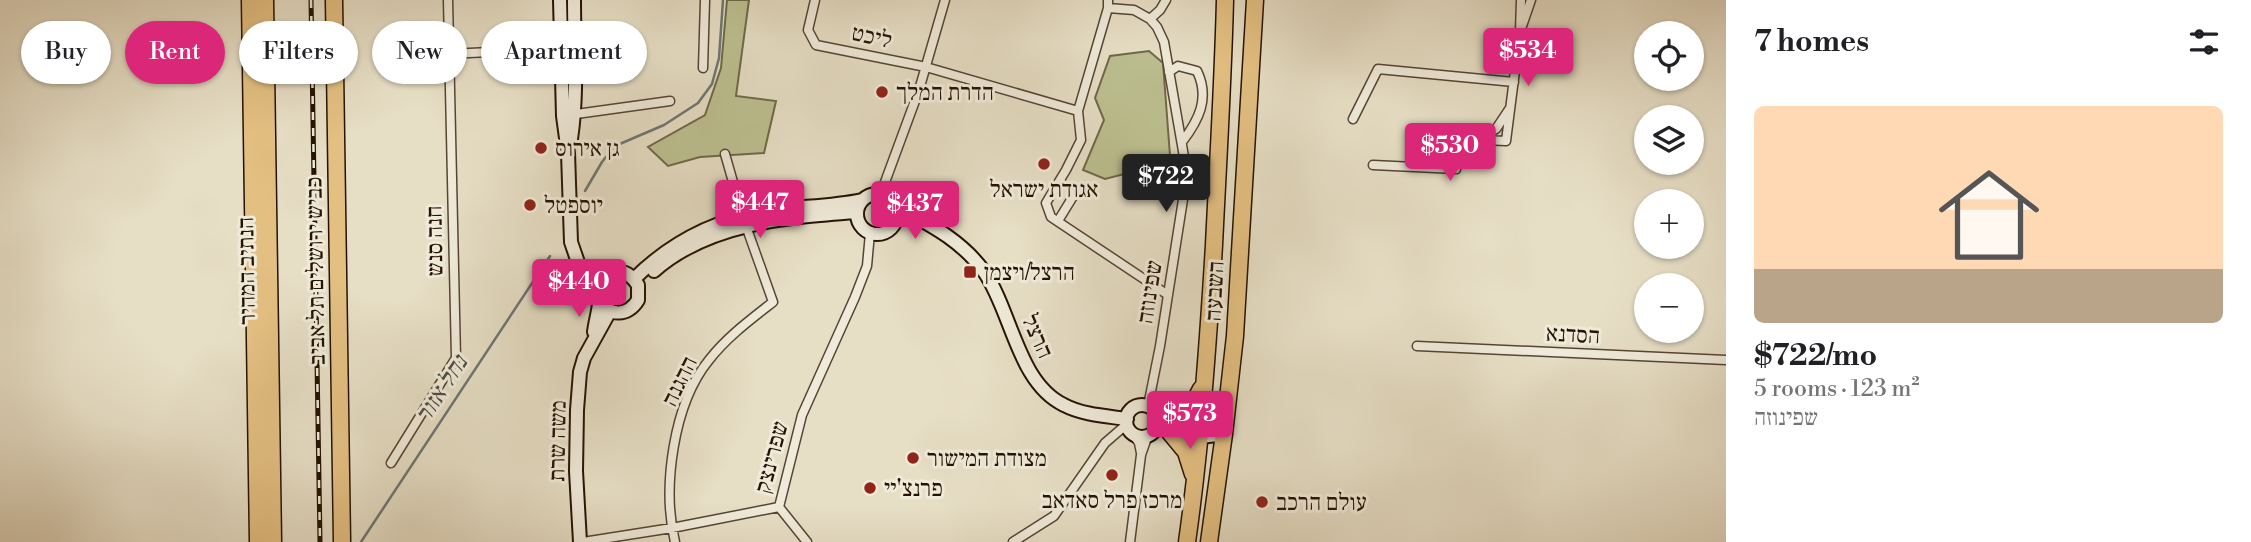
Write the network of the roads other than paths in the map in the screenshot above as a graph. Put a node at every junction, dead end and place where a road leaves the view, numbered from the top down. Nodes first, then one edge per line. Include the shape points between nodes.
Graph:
1 (250, 0) edge
2 (265, 0) edge
3 (334, 0) edge
4 (448, 0) edge
5 (560, 0) edge
6 (574, 0) edge
7 (705, 0) edge
8 (815, 0) edge
9 (945, 0) edge
10 (1166, 0) edge
11 (1225, 0) edge
12 (1255, 0) edge
13 (1521, 0) edge
14 (1531, 0) edge
15 (1108, 4) edge
16 (1150, 19) junction
17 (448, 21) edge
18 (560, 21) edge
19 (574, 21) edge
20 (1520, 32) junction
21 (926, 67) junction
22 (703, 68) dead end
23 (1169, 72) junction
24 (1514, 82) junction
25 (450, 84) edge
26 (565, 84) edge
27 (572, 84) edge
28 (670, 101) dead end
29 (1511, 105) junction
30 (1079, 111) junction
31 (569, 115) junction
32 (1353, 119) dead end
33 (1474, 140) junction
34 (1182, 142) junction
35 (724, 153) dead end
36 (1373, 165) dead end
37 (1077, 190) dead end
38 (881, 193) junction
39 (859, 206) junction
40 (896, 212) junction
41 (744, 221) junction
42 (1058, 221) junction
43 (870, 233) junction
44 (636, 282) junction
45 (599, 290) junction
46 (1168, 295) junction
47 (610, 312) junction
48 (592, 343) junction
49 (1418, 346) dead end
50 (1207, 359) junction
51 (1726, 360) edge
52 (1148, 406) junction
53 (1129, 425) junction
54 (1160, 426) junction
55 (1202, 431) junction
56 (1224, 434) junction
57 (1141, 455) junction
58 (391, 463) dead end
59 (1194, 493) junction
60 (779, 507) junction
61 (672, 528) junction
62 (257, 542) edge
63 (273, 542) edge
64 (342, 542) edge
65 (582, 542) edge
66 (675, 542) edge
67 (807, 542) edge
68 (1013, 542) edge
69 (1130, 542) edge
70 (1187, 542) edge
71 (1209, 542) edge

1 - 62 highway
2 - 63 highway, הנתיב המהיר
3 - 64 highway, כביש ירושלים תל אביב
4 - 17 street, חנה סנש
5 - 18 street
6 - 19 street
7 - 22 street
8 - 21 street, ליכט via 808,30 816,45
9 - 21 street
10 - 16 street
11 - 50 highway, השבעה
12 - 56 highway, השבעה via 1235,337
13 - 20 street
14 - 20 street
15 - 16 street
15 - 30 street
16 - 23 street, שפינוזה via 1164,43
20 - 24 street
21 - 30 street
21 - 38 street
23 - 34 street, שפינוזה
23 - 34 street via 1178,66 1197,71 1203,84 1198,121
24 - 29 street
24 - 32 street via 1378,69
25 - 58 street, חנה סנש via 456,358
26 - 31 street
27 - 31 street
28 - 31 street
29 - 33 street via 1496,129
29 - 33 street via 1507,141
30 - 42 street via 1081,140 1046,203 1051,217
31 - 45 street via 571,242 579,269
33 - 36 street via 1461,139 1456,169
34 - 46 street, שפינוזה via 1187,174
35 - 41 street, ההגנה
37 - 42 street
38 - 39 street via 867,196
38 - 40 street via 892,200
39 - 41 street via 767,211
39 - 43 street via 860,225
40 - 43 street via 890,230
40 - 53 street, הרצל via 941,230 986,274 1030,372 1048,394 1063,405
41 - 44 street
41 - 61 street, ההגנה via 773,302 722,345 692,388 672,456
42 - 46 street
43 - 60 street, שפרינצק via 867,267 802,415
44 - 45 street via 612,272
44 - 47 street via 639,292 634,306 621,313
45 - 47 street
45 - 48 street, משה שרת
46 - 52 street, שפינוזה
47 - 48 street, משה שרת
48 - 65 street, משה שרת via 580,372 577,410
49 - 51 street, הסדנא
50 - 54 highway via 1195,404
50 - 55 highway, השבעה
52 - 53 street via 1134,407
52 - 54 street
53 - 54 street, הרצל
53 - 57 street
53 - 68 street via 1105,443 1054,516
54 - 55 street
54 - 57 street
54 - 59 highway via 1182,444 1190,459
55 - 56 street
55 - 59 highway, השבעה
56 - 71 highway, השבעה
57 - 69 street
59 - 70 highway, השבעה
60 - 61 street, שפרינצק
60 - 67 street
61 - 65 street, שפרינצק
61 - 66 street, ההגנה

